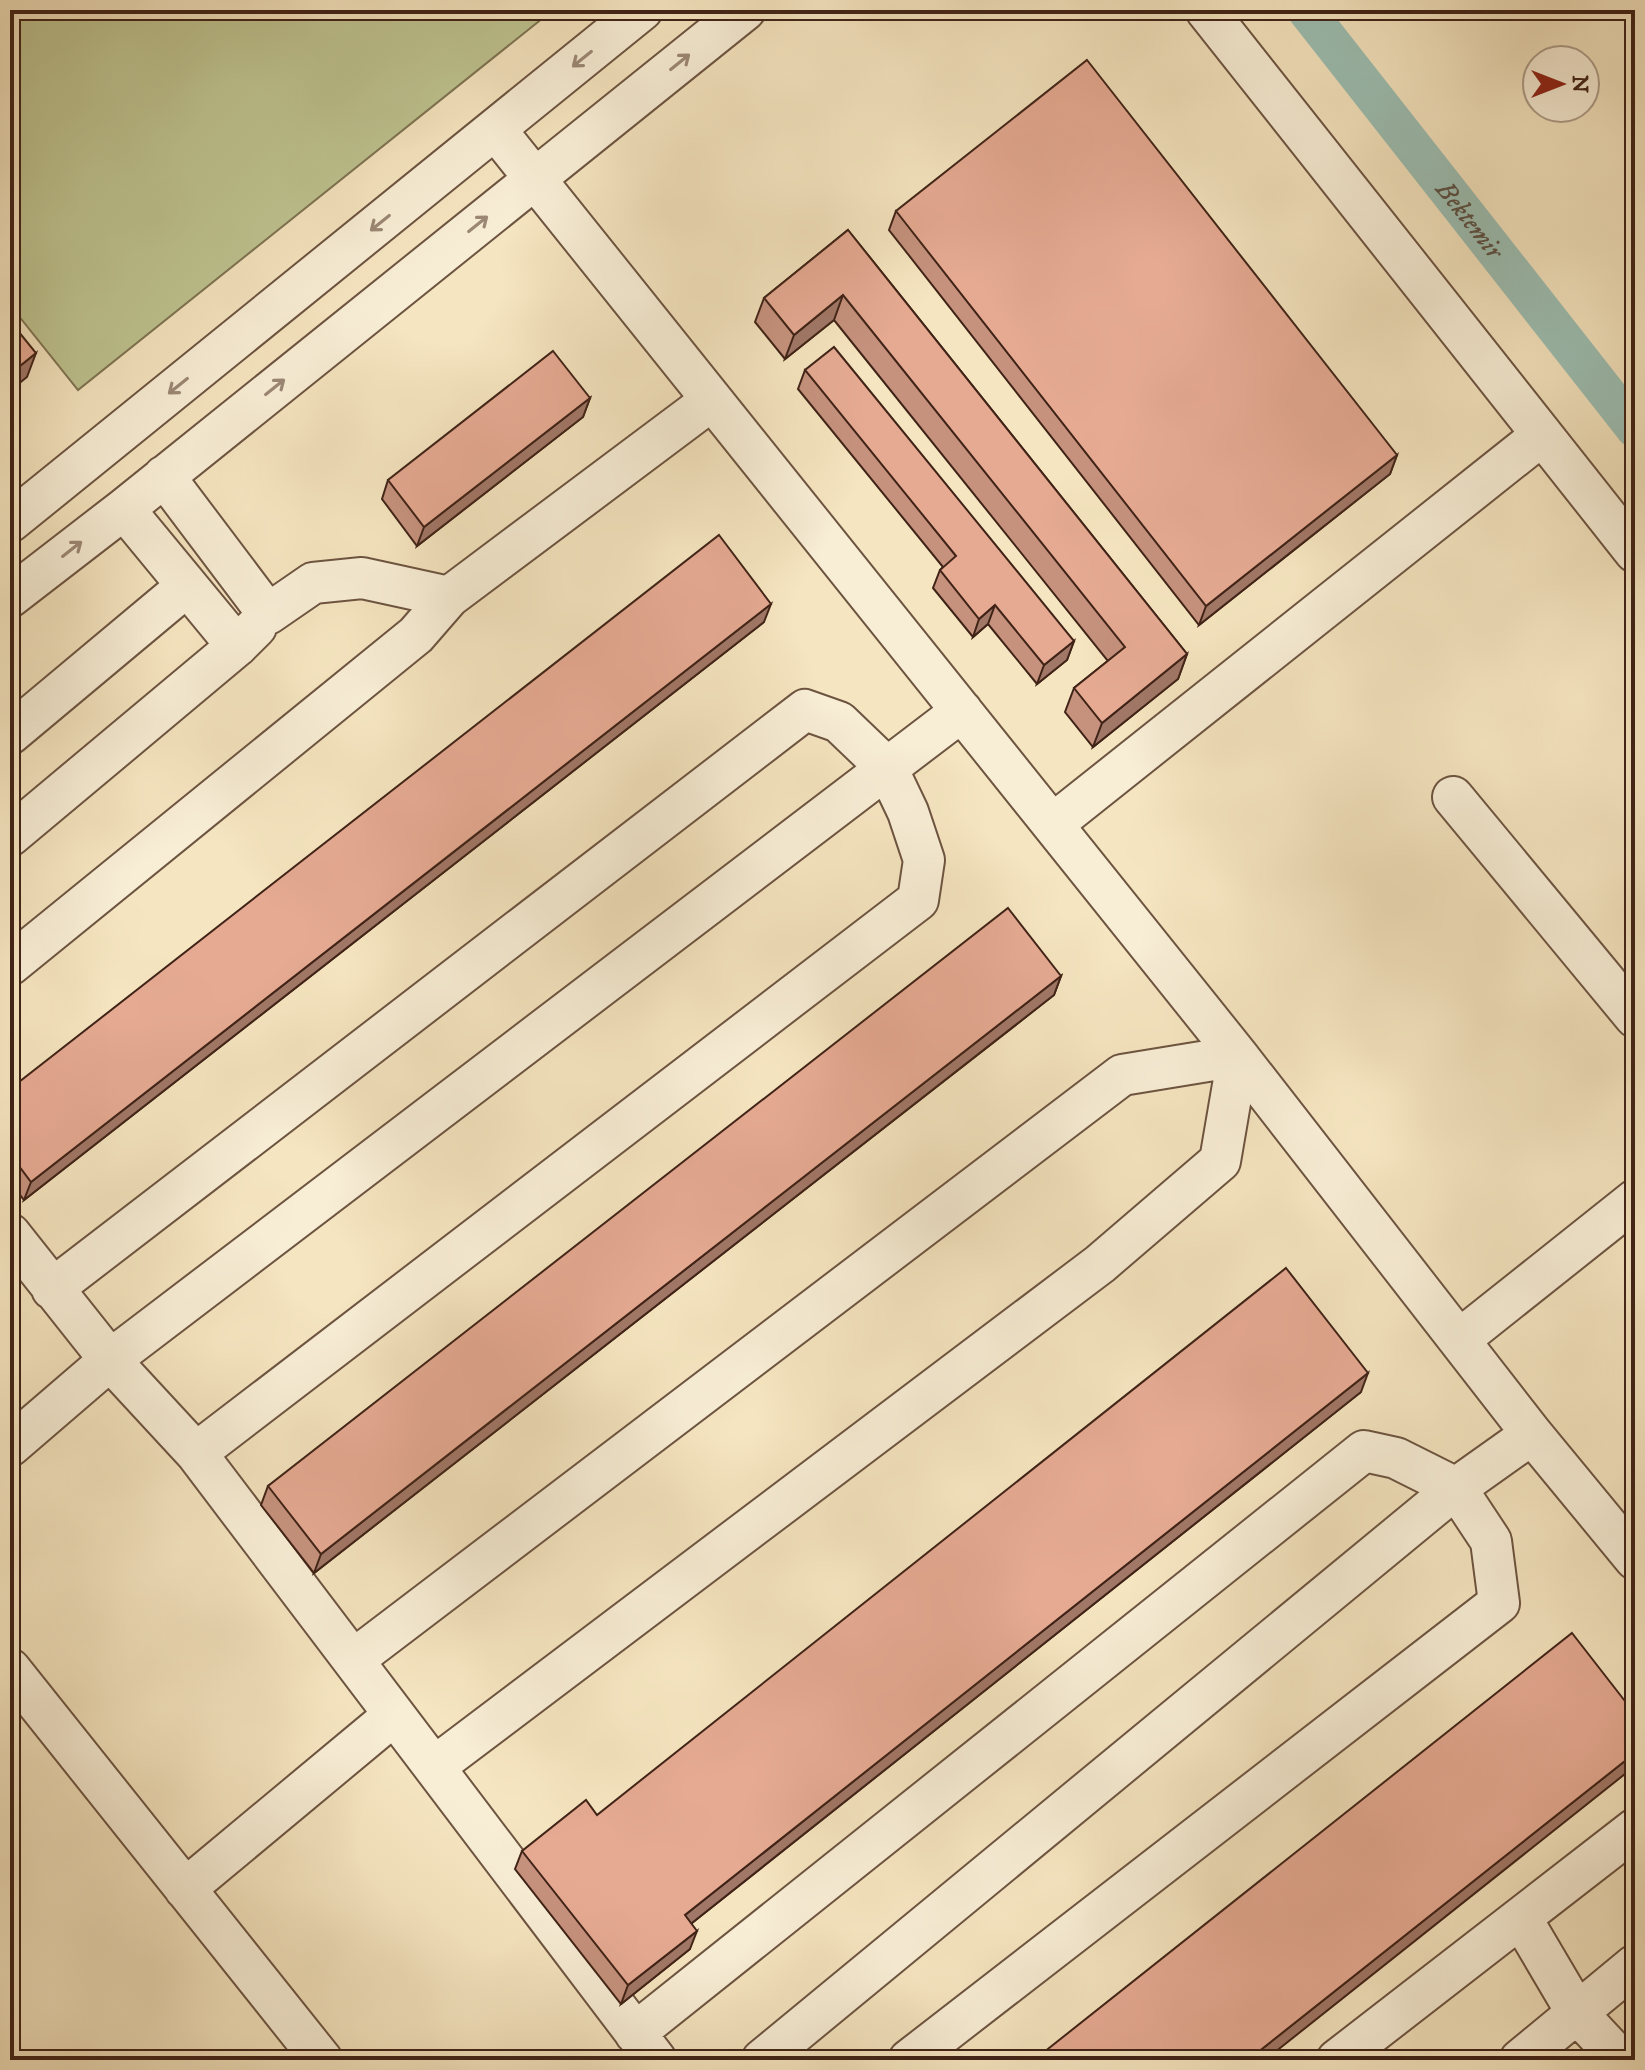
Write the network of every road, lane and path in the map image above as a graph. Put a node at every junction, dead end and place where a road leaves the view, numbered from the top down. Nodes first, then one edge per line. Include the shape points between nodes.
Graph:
1 (642, 10) edge
2 (745, 10) edge
3 (1206, 10) edge
4 (495, 129) junction
5 (535, 178) junction
6 (712, 400) junction
7 (1542, 435) junction
8 (164, 476) junction
9 (124, 509) junction
10 (10, 522) edge
11 (1635, 552) edge
12 (187, 586) junction
13 (10, 597) edge
14 (449, 597) junction
15 (268, 614) junction
16 (237, 646) junction
17 (962, 711) junction
18 (10, 734) edge
19 (887, 768) junction
20 (1453, 797) dead end
21 (1053, 824) junction
22 (10, 836) edge
23 (10, 965) edge
24 (1635, 1017) edge
25 (1238, 1056) junction
26 (1635, 1200) edge
27 (10, 1234) edge
28 (52, 1289) junction
29 (1459, 1340) junction
30 (110, 1360) junction
31 (1532, 1434) junction
32 (10, 1446) edge
33 (196, 1453) junction
34 (1456, 1488) junction
35 (1635, 1559) edge
36 (353, 1660) junction
37 (10, 1669) edge
38 (394, 1715) junction
39 (434, 1767) junction
40 (1635, 1829) edge
41 (185, 1889) junction
42 (1521, 1918) junction
43 (1635, 1965) edge
44 (1577, 2013) junction
45 (645, 2046) edge
46 (1342, 2058) edge
47 (322, 2060) edge
48 (762, 2060) edge
49 (909, 2060) edge
50 (1520, 2060) edge
51 (1621, 2060) edge

1 -> 4 lane
5 -> 2 lane
3 - 7 lane
4 - 5 lane
4 -> 10 lane
5 - 6 lane
8 -> 5 lane
6 - 14 lane
6 - 17 lane
7 - 11 lane
7 - 21 lane
8 - 9 lane
8 - 15 lane
9 - 12 lane
13 -> 9 lane
12 - 16 lane
12 - 18 lane
14 - 15 lane via 362,578 313,583
14 - 23 lane via 416,635
15 - 16 lane
16 - 22 lane
17 - 19 lane
17 - 21 lane
19 - 28 lane via 839,722 805,710
19 - 30 lane
19 - 33 lane via 924,860 918,900
20 - 24 lane
21 - 25 lane
25 - 29 lane
25 - 36 lane via 1122,1075
25 - 39 lane via 1220,1161 1100,1264
26 - 29 lane
27 - 28 lane
28 - 30 lane
29 - 31 lane
30 - 32 lane
30 - 33 lane
31 - 34 lane
31 - 35 lane
33 - 36 lane
34 - 45 lane via 1396,1458 1364,1451
34 - 48 lane
34 - 49 lane via 1491,1541 1499,1603
36 - 38 lane
37 - 41 lane
38 - 39 lane
38 - 41 lane
39 - 45 lane
40 - 42 lane
41 - 47 lane
42 - 44 lane
42 - 46 lane
43 - 44 lane
44 - 50 lane
44 - 51 lane

